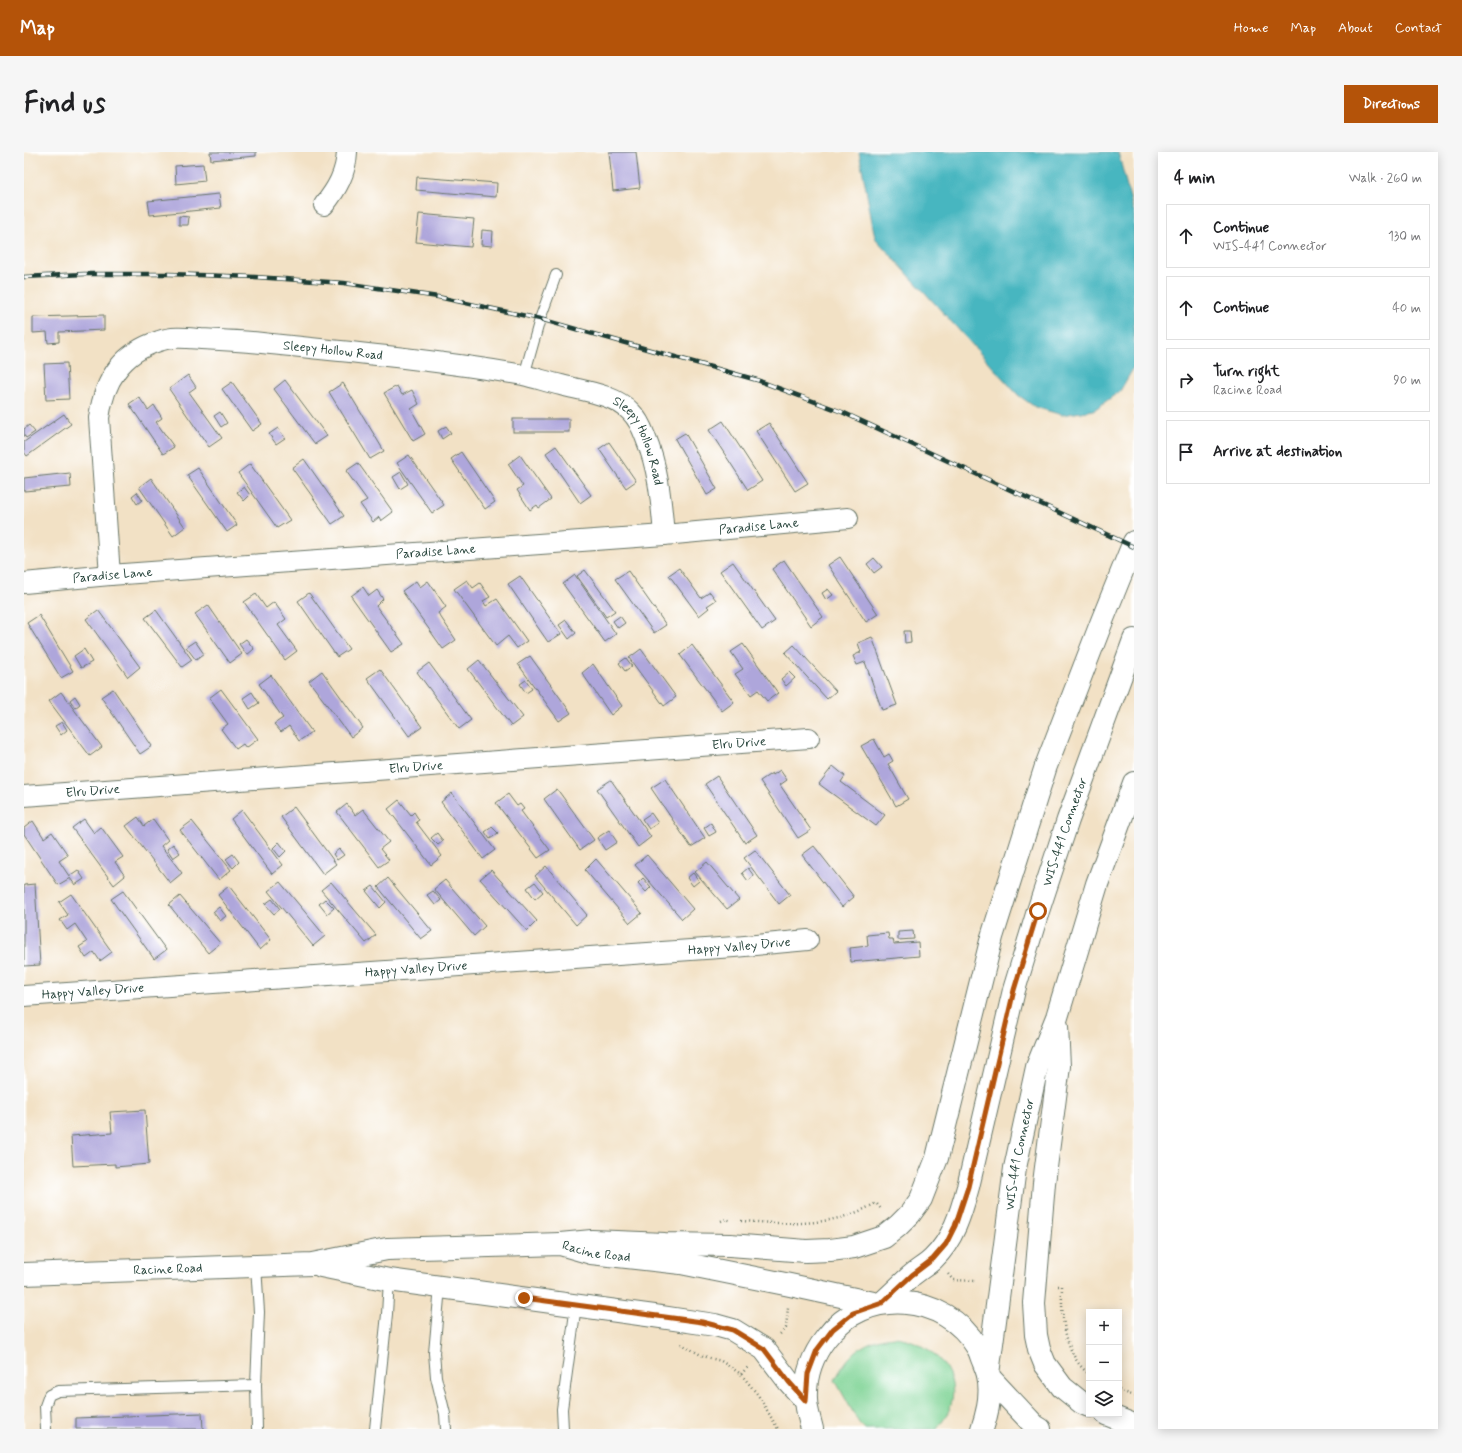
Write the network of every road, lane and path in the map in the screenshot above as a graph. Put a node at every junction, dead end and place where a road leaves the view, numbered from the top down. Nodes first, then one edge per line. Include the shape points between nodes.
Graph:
1 (347, 152) edge
2 (324, 205) dead end
3 (556, 275) dead end
4 (524, 376) junction
5 (848, 518) dead end
6 (664, 535) junction
7 (1134, 542) edge
8 (110, 575) junction
9 (24, 583) edge
10 (1134, 640) edge
11 (809, 738) dead end
12 (1134, 784) edge
13 (24, 796) edge
14 (808, 940) dead end
15 (24, 996) edge
16 (1057, 1017) junction
17 (876, 1203) dead end
18 (726, 1220) dead end
19 (560, 1244) junction
20 (312, 1264) junction
21 (256, 1266) junction
22 (24, 1274) edge
23 (388, 1280) junction
24 (1062, 1286) dead end
25 (440, 1287) junction
26 (880, 1303) junction
27 (576, 1305) junction
28 (703, 1356) dead end
29 (1086, 1371) edge
30 (988, 1376) junction
31 (256, 1385) junction
32 (1122, 1391) edge
33 (1134, 1396) edge
34 (806, 1401) junction
35 (1086, 1405) edge
36 (1114, 1417) edge
37 (1134, 1425) edge
38 (46, 1429) edge
39 (257, 1429) edge
40 (375, 1429) edge
41 (446, 1429) edge
42 (563, 1429) edge
43 (778, 1429) edge
44 (812, 1429) edge
45 (982, 1429) edge
46 (1040, 1429) edge

1 - 2 street via 342,178
3 - 4 lane
4 - 6 street, Sleepy Hollow Road via 600,395 631,412 641,427 651,451 660,486
4 - 8 street, Sleepy Hollow Road via 443,363 230,340 177,337 143,347 129,357 108,384 99,418
5 - 6 street, Paradise Lane
6 - 8 street, Paradise Lane
7 - 19 main road via 1046,766 992,937 937,1158 921,1199 910,1214 884,1237 854,1247 830,1250 592,1241
8 - 9 street, Paradise Lane
10 - 26 main road, WIS-441 Connector via 1068,820 1014,990 962,1209 946,1244 933,1259
11 - 13 street, Elru Drive
12 - 16 main road, WIS-441 Connector via 1097,884
14 - 15 street, Happy Valley Drive
16 - 30 main road, WIS-441 Connector via 1037,1067 1015,1168
16 - 35 main road via 1059,1066 1044,1183 1034,1303 1036,1334 1045,1364 1062,1386
17 - 18 path via 848,1216 823,1221 789,1223
19 - 20 main road, Racine Road via 387,1249
19 - 26 main road, Racine Road via 591,1253 681,1263
20 - 21 main road, Racine Road
20 - 23 main road, Racine Road
21 - 22 main road, Racine Road
21 - 31 lane via 259,1312
23 - 25 main road, Racine Road
23 - 40 lane
24 - 29 path via 1063,1324 1076,1359
25 - 27 main road, Racine Road
25 - 41 lane via 434,1353
26 - 30 main road via 910,1302 936,1310 960,1326 978,1347
26 - 34 main road via 853,1313 833,1329 817,1350 808,1374
27 - 34 main road, Racine Road via 702,1322 733,1330 764,1349
27 - 42 lane via 562,1409
28 - 43 path via 721,1361 744,1377
30 - 45 main road via 989,1408
30 - 46 main road
31 - 38 lane via 58,1391 49,1395 45,1406
31 - 39 lane
32 - 33 path
34 - 44 main road
36 - 37 main road

